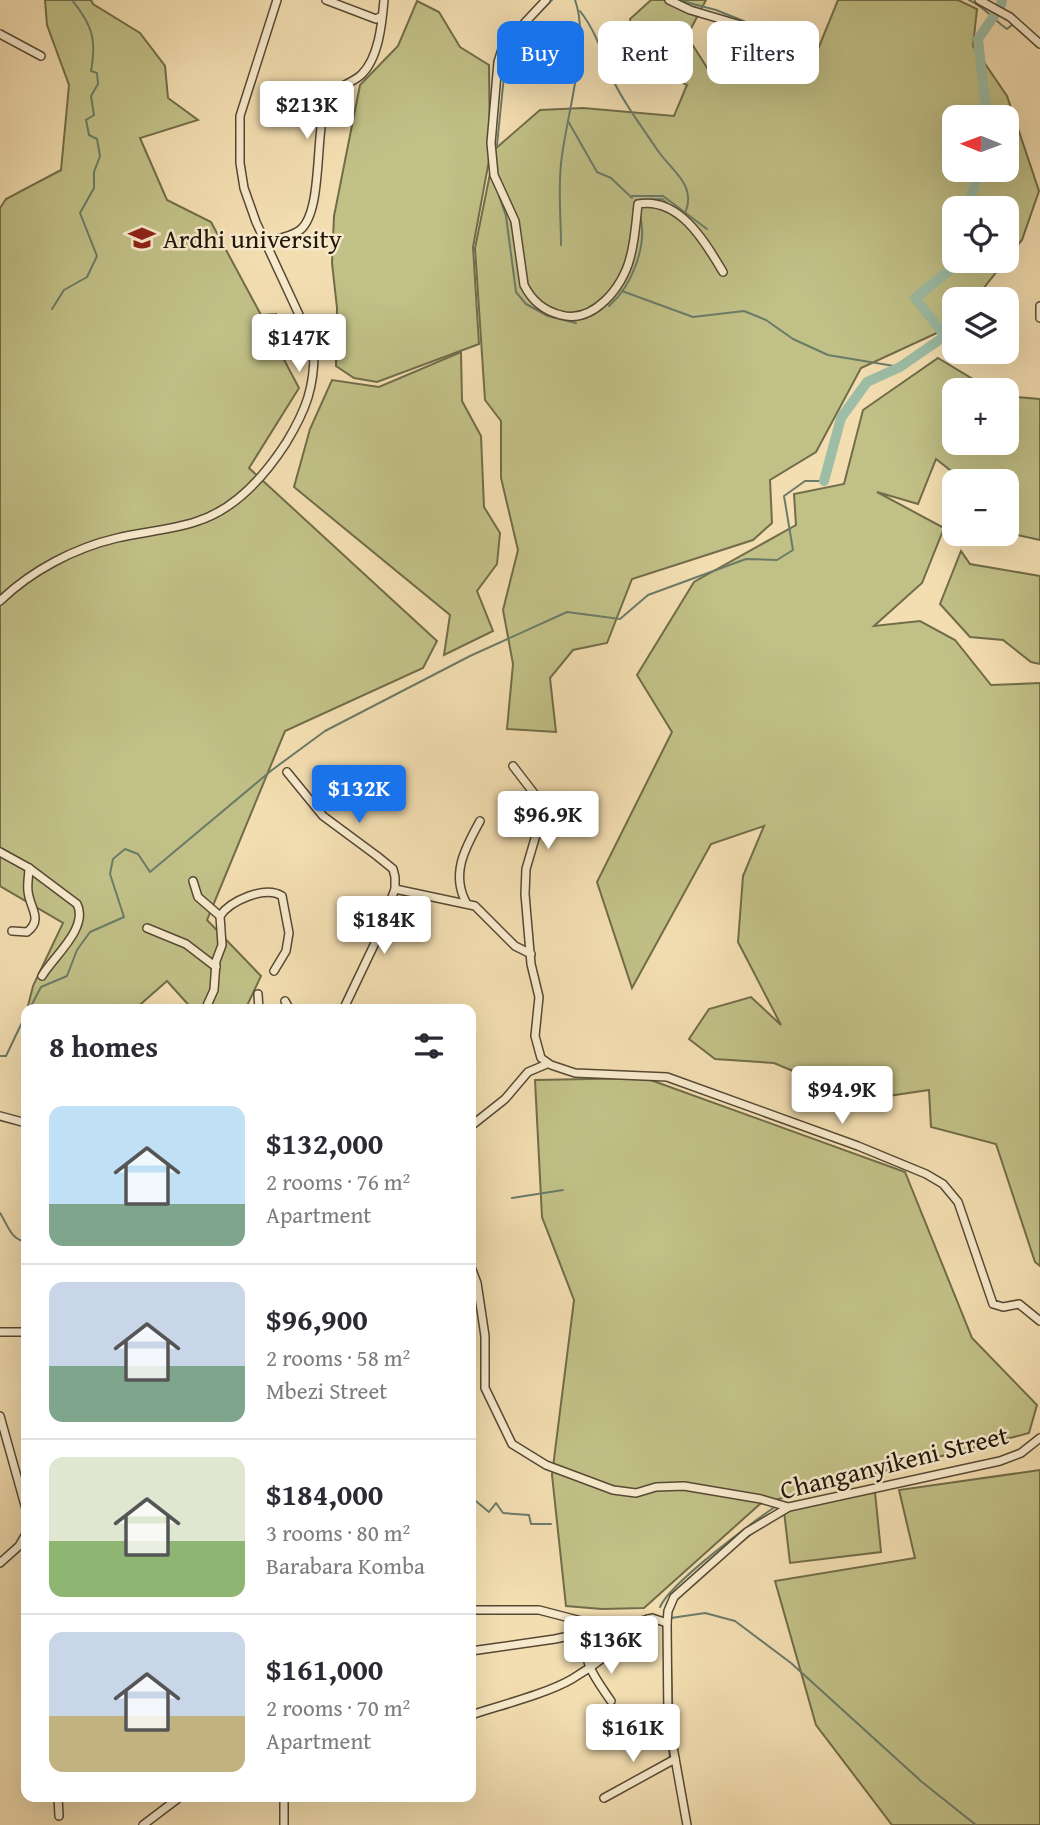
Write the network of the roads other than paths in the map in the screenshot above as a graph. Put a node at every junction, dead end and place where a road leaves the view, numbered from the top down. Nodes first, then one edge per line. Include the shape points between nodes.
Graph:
1 (277, 0) edge
2 (326, 0) edge
3 (384, 0) edge
4 (546, 0) edge
5 (669, 0) edge
6 (983, 2) edge
7 (380, 17) junction
8 (727, 21) edge
9 (0, 34) edge
10 (1040, 44) edge
11 (41, 56) dead end
12 (265, 242) junction
13 (723, 272) dead end
14 (1040, 306) edge
15 (1040, 318) edge
16 (0, 601) edge
17 (513, 766) dead end
18 (287, 772) dead end
19 (480, 821) dead end
20 (0, 852) edge
21 (29, 868) junction
22 (193, 881) dead end
23 (395, 889) junction
24 (467, 904) junction
25 (351, 911) dead end
26 (386, 911) junction
27 (220, 916) junction
28 (147, 928) dead end
29 (12, 932) dead end
30 (531, 954) junction
31 (216, 967) junction
32 (274, 971) dead end
33 (41, 976) dead end
34 (258, 994) dead end
35 (285, 1000) dead end
36 (208, 1004) edge
37 (259, 1004) edge
38 (287, 1004) edge
39 (346, 1004) edge
40 (547, 1063) junction
41 (0, 1116) edge
42 (21, 1122) edge
43 (476, 1122) edge
44 (476, 1280) edge
45 (476, 1305) edge
46 (480, 1305) junction
47 (1040, 1321) edge
48 (0, 1332) edge
49 (21, 1332) edge
50 (0, 1416) edge
51 (3, 1431) edge
52 (1040, 1438) edge
53 (21, 1492) edge
54 (789, 1507) junction
55 (21, 1543) edge
56 (0, 1563) edge
57 (476, 1610) edge
58 (648, 1619) junction
59 (667, 1623) junction
60 (603, 1628) junction
61 (588, 1633) junction
62 (476, 1650) edge
63 (589, 1667) junction
64 (611, 1701) dead end
65 (476, 1713) edge
66 (675, 1759) junction
67 (604, 1798) dead end
68 (58, 1802) edge
69 (173, 1802) edge
70 (284, 1802) edge
71 (59, 1816) dead end
72 (143, 1825) edge
73 (284, 1825) edge
74 (687, 1825) edge

1 - 12 street via 239,126 244,188
2 - 7 street
3 - 7 street
4 - 13 street via 503,46 491,144 494,175 515,221 528,294 559,315 577,318 590,313 618,284 630,260 638,204 643,203 659,204 688,222
5 - 8 street
6 - 10 street
7 - 12 street via 368,66 335,90 326,104 307,221 293,234
9 - 11 street
12 - 16 street via 314,347 310,398 269,468 223,509 196,522 114,538 71,554 33,574
14 - 15 street
17 - 30 street via 536,796 536,835 525,878
18 - 23 street via 323,816 393,869
19 - 24 street via 459,870 460,890
20 - 21 street
21 - 29 street via 34,922 27,932
21 - 33 street via 79,909 68,941
22 - 27 street via 198,897
23 - 24 street
23 - 26 street
24 - 30 street via 484,912 520,950
25 - 26 street
26 - 39 street
27 - 31 street via 223,939
27 - 32 street via 232,904 253,895 275,892 282,896 289,933 286,951
28 - 31 street via 186,944
30 - 40 street via 539,997 535,1036
31 - 36 street
34 - 37 street
35 - 38 street
40 - 43 street via 528,1072 505,1099
40 - 47 street via 575,1073 667,1077 926,1174 943,1184 958,1202 993,1304 1019,1304
41 - 42 street
44 - 46 street
45 - 46 street
46 - 54 street via 485,1388 502,1427 518,1448 546,1465 613,1490 636,1493 684,1486
48 - 49 street
50 - 51 street
51 - 53 street
52 - 54 street, Changanyikeni Street via 1021,1453 1000,1461
54 - 59 street, Changanyikeni Street via 747,1532 674,1597
55 - 56 street
57 - 60 street via 539,1610
58 - 59 street
58 - 60 street
58 - 63 street
59 - 66 street via 668,1718
60 - 61 street
61 - 62 street
61 - 63 street via 584,1649
63 - 64 street
63 - 65 street via 548,1690
66 - 67 street
66 - 74 street
68 - 71 street
69 - 72 street
70 - 73 street

